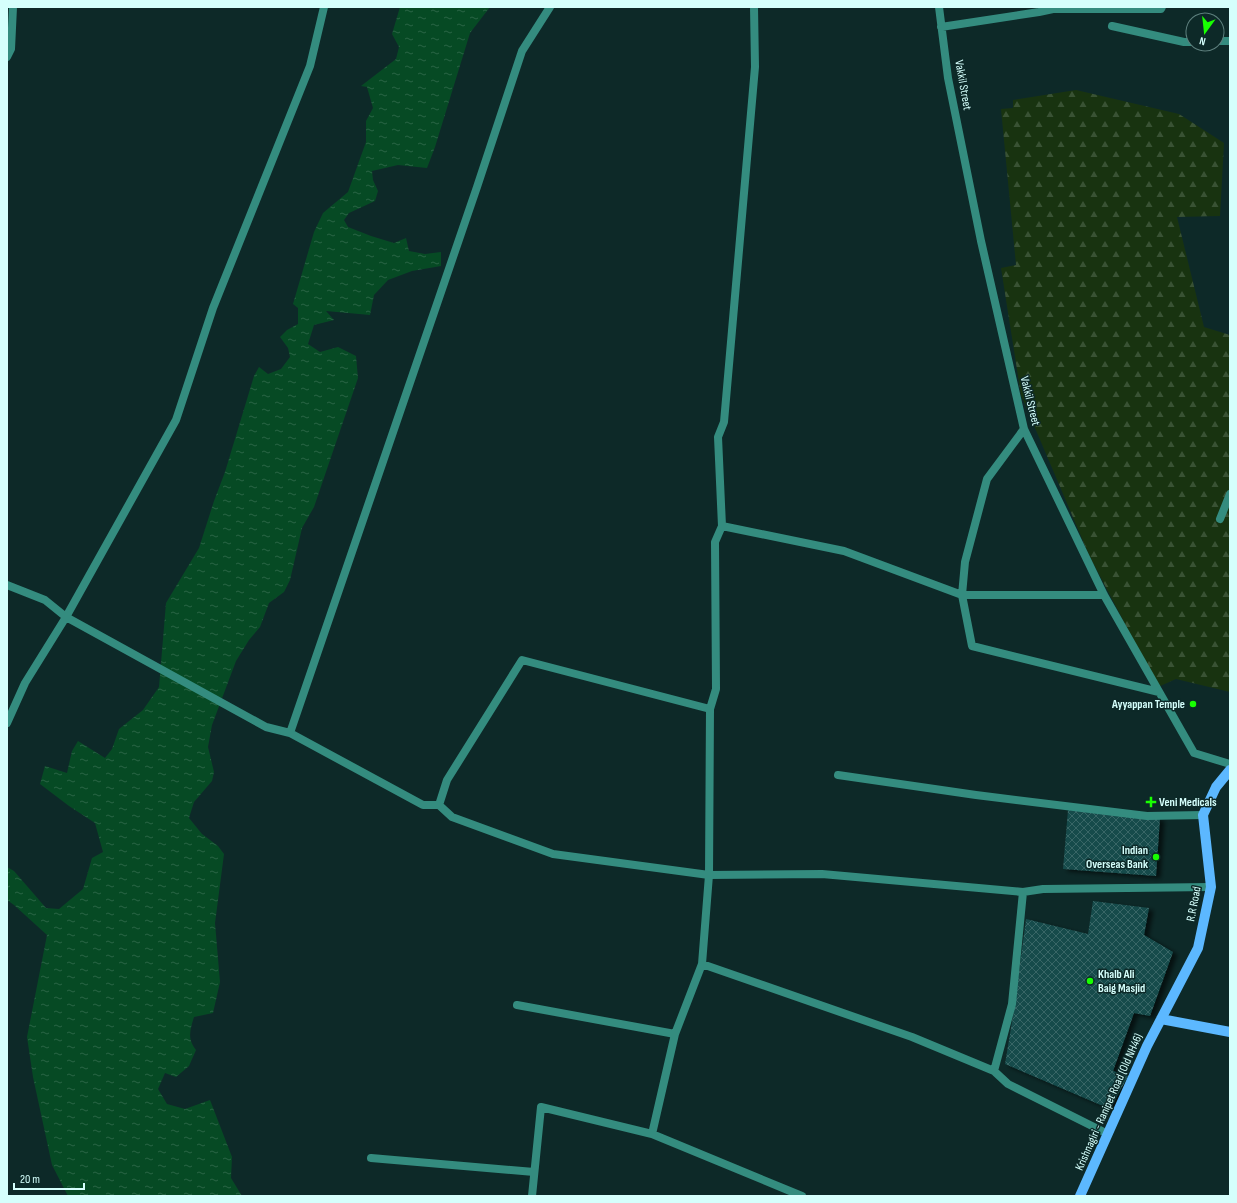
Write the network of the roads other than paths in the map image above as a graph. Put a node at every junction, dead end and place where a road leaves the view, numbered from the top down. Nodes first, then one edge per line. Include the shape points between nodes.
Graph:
1 (13, 7) edge
2 (324, 7) edge
3 (550, 7) edge
4 (754, 7) edge
5 (939, 7) edge
6 (1162, 7) edge
7 (1112, 26) dead end
8 (941, 27) junction
9 (1185, 42) edge
10 (7, 57) edge
11 (1024, 429) junction
12 (1230, 494) edge
13 (1220, 519) dead end
14 (722, 526) junction
15 (7, 585) edge
16 (962, 595) junction
17 (1104, 595) junction
18 (66, 616) junction
19 (1159, 692) junction
20 (710, 709) junction
21 (7, 723) edge
22 (290, 733) junction
23 (1230, 764) edge
24 (1230, 770) edge
25 (838, 775) dead end
26 (439, 805) junction
27 (1203, 815) junction
28 (709, 875) junction
29 (1211, 887) junction
30 (1023, 892) junction
31 (702, 964) junction
32 (517, 1005) dead end
33 (1161, 1019) junction
34 (1230, 1032) edge
35 (675, 1034) junction
36 (994, 1072) junction
37 (652, 1134) junction
38 (1108, 1134) junction
39 (371, 1158) dead end
40 (534, 1172) junction
41 (532, 1196) edge
42 (802, 1196) edge
43 (1080, 1196) edge

1 - 10 street via 11,49
2 - 18 street via 310,66 213,308 176,420
3 - 22 street via 522,51
4 - 14 street via 755,67 724,422 718,437
5 - 8 street, Vakkil Street
6 - 8 street via 1054,9
7 - 9 street
8 - 11 street, Vakkil Street via 948,78 981,241
11 - 16 street via 987,479 964,562
11 - 17 street, Vakkil Street
12 - 13 street
14 - 16 street via 844,551
14 - 20 street via 715,542 716,689
15 - 18 street via 46,600
16 - 17 street
16 - 19 street via 972,646
17 - 19 street, Vakkil Street
18 - 21 street via 25,683
18 - 22 street via 266,727
19 - 23 street, Vakkil Street via 1194,753
20 - 26 street via 522,660 447,780
20 - 28 street
22 - 26 street via 424,805
24 - 27 main road via 1216,786
25 - 27 street via 1147,816
26 - 28 street via 452,817 553,854
27 - 29 main road, R.R Road
28 - 30 street via 822,874
28 - 31 street
29 - 30 street via 1043,889
29 - 33 main road, R.R Road via 1198,948
30 - 36 street via 1012,1004
31 - 35 street
31 - 36 street via 912,1037
32 - 35 street
33 - 34 main road
33 - 38 main road, Krishnagiri - Ranipet Road (Old NH46)
35 - 37 street
36 - 38 street via 1008,1084
37 - 40 street via 541,1107
37 - 42 street
38 - 43 main road, Krishnagiri - Ranipet Road (Old NH46)
39 - 40 street
40 - 41 street

